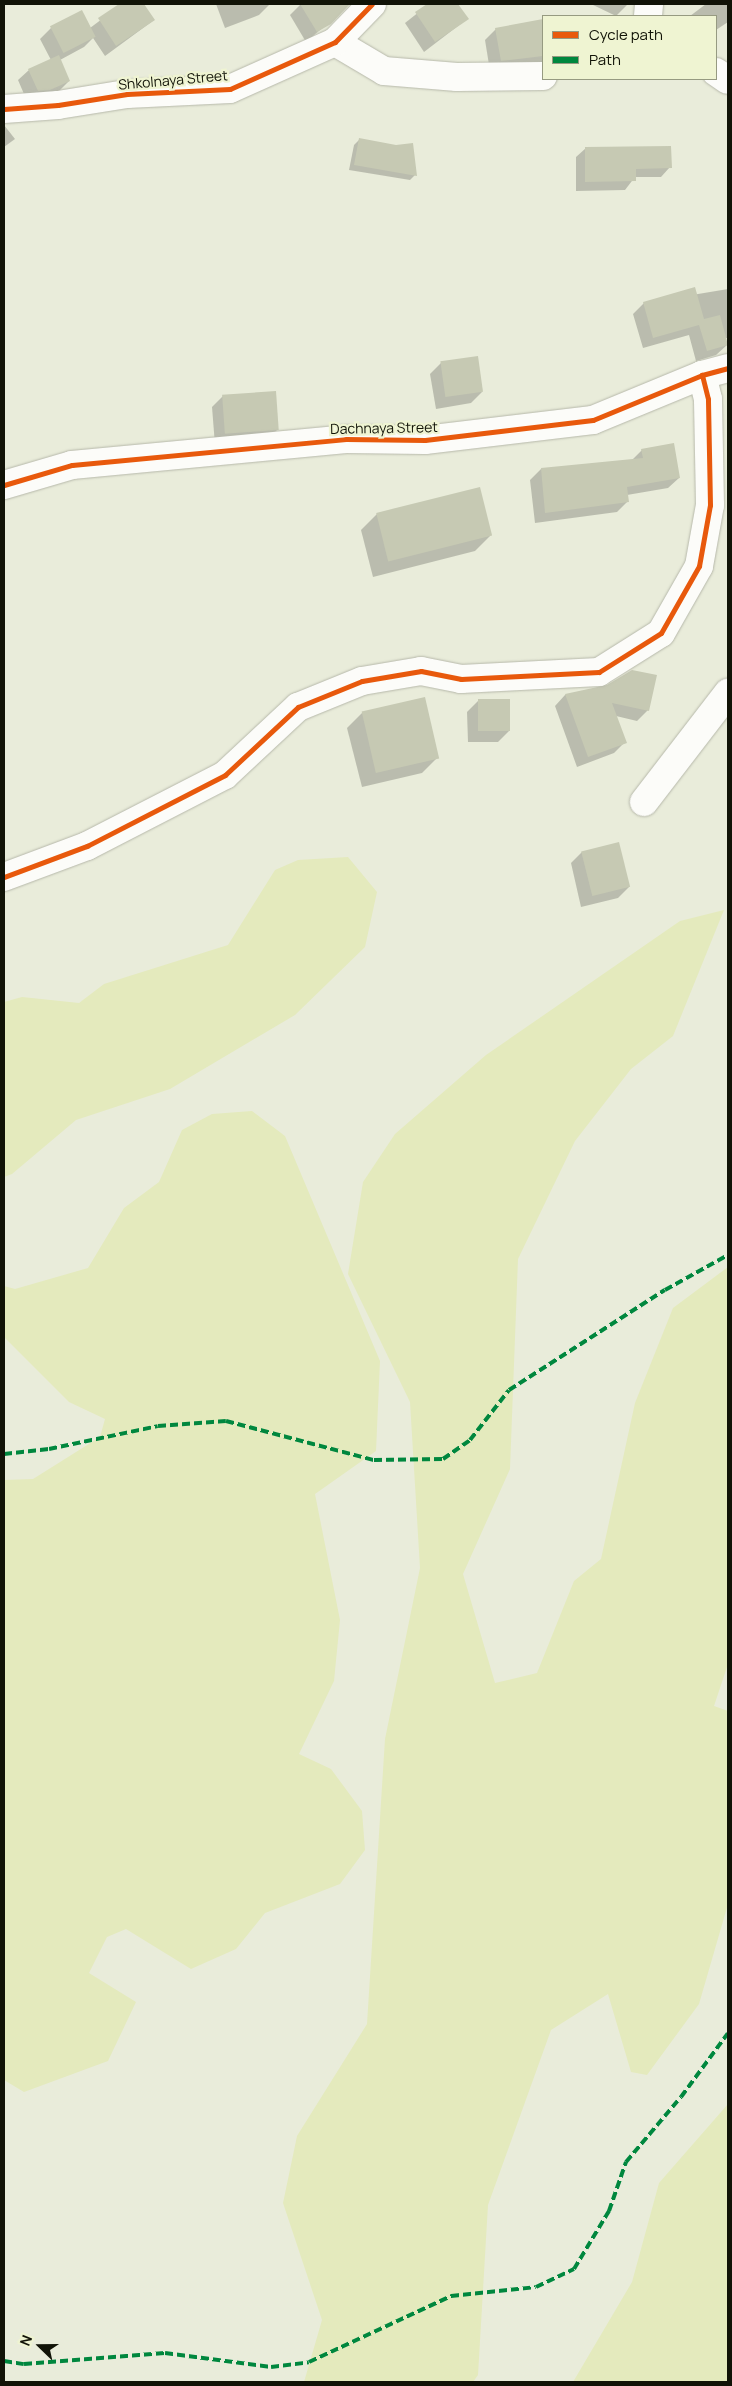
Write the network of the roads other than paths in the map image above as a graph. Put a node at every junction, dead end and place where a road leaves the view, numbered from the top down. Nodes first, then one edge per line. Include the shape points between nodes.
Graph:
1 (372, 4) edge
2 (335, 42) junction
3 (717, 73) edge
4 (542, 76) edge
5 (728, 80) edge
6 (4, 109) edge
7 (728, 368) edge
8 (702, 375) junction
9 (4, 485) edge
10 (728, 693) edge
11 (644, 802) dead end
12 (4, 877) edge

1 - 2 street
2 - 4 street via 384,71 457,77
2 - 6 street, Shkolnaya Street via 230,89 127,94 58,105
3 - 5 street
7 - 8 street, Dachnaya Street
8 - 9 street, Dachnaya Street via 593,420 425,440 346,439 72,466
8 - 12 street via 708,399 710,506 699,566 661,632 599,672 461,679 421,671 362,681 298,707 225,775 88,846
10 - 11 street

